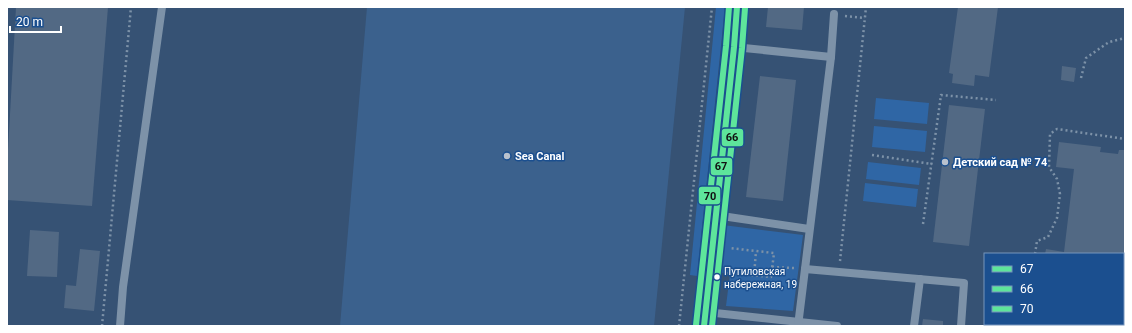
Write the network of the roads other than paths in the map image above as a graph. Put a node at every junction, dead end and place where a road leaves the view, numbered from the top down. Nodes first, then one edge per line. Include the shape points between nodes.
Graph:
1 (162, 7) edge
2 (738, 7) edge
3 (834, 14) road end
4 (734, 47) junction
5 (831, 57) junction
6 (715, 215) junction
7 (810, 229) junction
8 (805, 269) junction
9 (920, 279) junction
10 (705, 319) edge
11 (799, 324) edge
12 (120, 326) edge
13 (837, 326) edge
14 (914, 326) edge
15 (961, 326) edge

1 - 12 lane via 123,287
2 - 4 street
3 - 5 lane
4 - 5 lane
4 - 6 street
5 - 7 lane
6 - 7 lane
6 - 10 street
7 - 8 lane
8 - 9 lane
8 - 11 lane
9 - 14 lane
9 - 15 lane via 964,284
10 - 11 lane
11 - 13 lane

